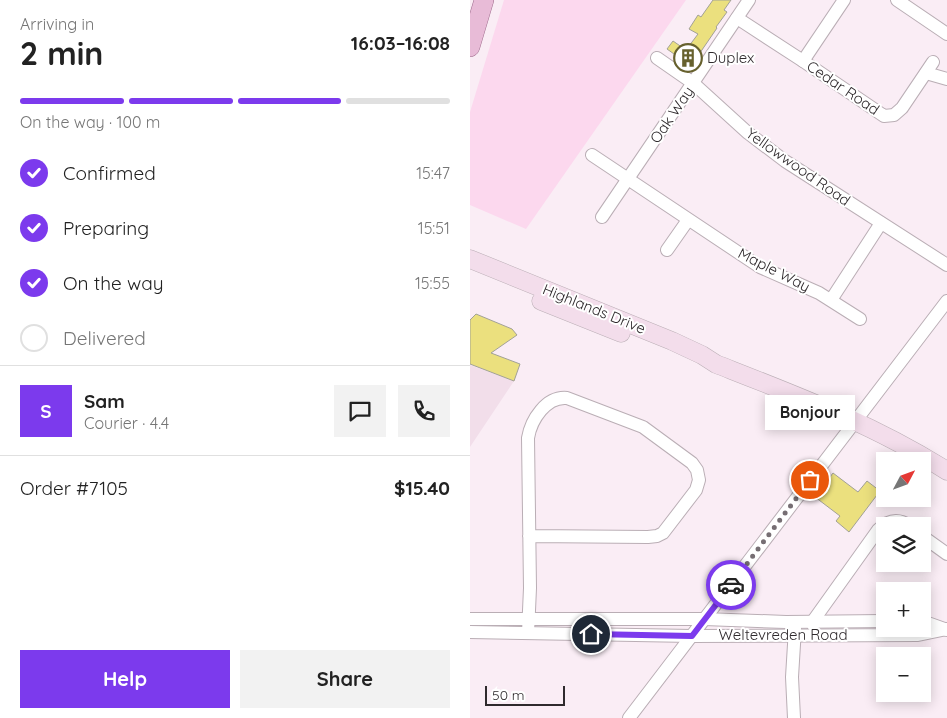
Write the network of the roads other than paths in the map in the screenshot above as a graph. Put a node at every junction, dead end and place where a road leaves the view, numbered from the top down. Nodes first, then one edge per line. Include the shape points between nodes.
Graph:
1 (484, 0) edge
2 (750, 0) edge
3 (844, 0) edge
4 (897, 0) edge
5 (737, 18) junction
6 (947, 34) edge
7 (470, 47) edge
8 (657, 58) dead end
9 (803, 60) junction
10 (947, 79) edge
11 (693, 83) junction
12 (592, 155) dead end
13 (628, 180) junction
14 (602, 217) dead end
15 (688, 220) junction
16 (881, 223) junction
17 (668, 250) dead end
18 (470, 259) edge
19 (947, 265) edge
20 (470, 272) edge
21 (550, 298) junction
22 (830, 300) junction
23 (947, 301) edge
24 (860, 319) dead end
25 (856, 420) junction
26 (947, 471) edge
27 (876, 533) edge
28 (529, 536) junction
29 (931, 542) edge
30 (947, 554) edge
31 (470, 619) edge
32 (530, 620) junction
33 (704, 620) junction
34 (796, 621) junction
35 (813, 621) junction
36 (876, 621) edge
37 (931, 624) edge
38 (947, 630) edge
39 (470, 632) edge
40 (528, 633) junction
41 (795, 635) junction
42 (812, 635) junction
43 (692, 636) junction
44 (629, 718) edge
45 (794, 718) edge

1 - 7 main road
2 - 5 street, Oak Way
3 - 9 street
4 - 6 street
5 - 9 street, Cedar Road
5 - 11 street, Oak Way
8 - 11 street, Yellowwood Road
9 - 10 street, Cedar Road via 884,116 894,115 902,108 930,67
11 - 13 street, Oak Way
11 - 16 street, Yellowwood Road via 766,147
12 - 13 street, Maple Way
13 - 14 street, Oak Way
13 - 15 street, Maple Way
15 - 17 street
15 - 22 street, Maple Way via 760,267
16 - 19 street, Yellowwood Road
16 - 22 street
18 - 21 main road, Highlands Drive
20 - 21 main road, Highlands Drive
21 - 25 main road, Highlands Drive via 697,363 716,364
22 - 24 street, Maple Way
23 - 25 street
25 - 26 main road, Highlands Drive
25 - 33 street
27 - 35 street
28 - 28 street via 530,432 545,406 556,398 567,398 642,427 698,472 700,480 696,490 669,526 656,536
28 - 32 street
29 - 30 street
31 - 32 street, Weltevreden Road
32 - 33 street, Weltevreden Road
32 - 40 street
33 - 34 street, Weltevreden Road
33 - 43 street
34 - 35 street, Weltevreden Road
34 - 41 street
35 - 36 street, Weltevreden Road
35 - 42 street
37 - 38 street, Weltevreden Road
38 - 42 street, Weltevreden Road via 918,635
39 - 40 street, Weltevreden Road
40 - 43 street, Weltevreden Road
41 - 42 street, Weltevreden Road
41 - 43 street, Weltevreden Road
41 - 45 street
43 - 44 street

